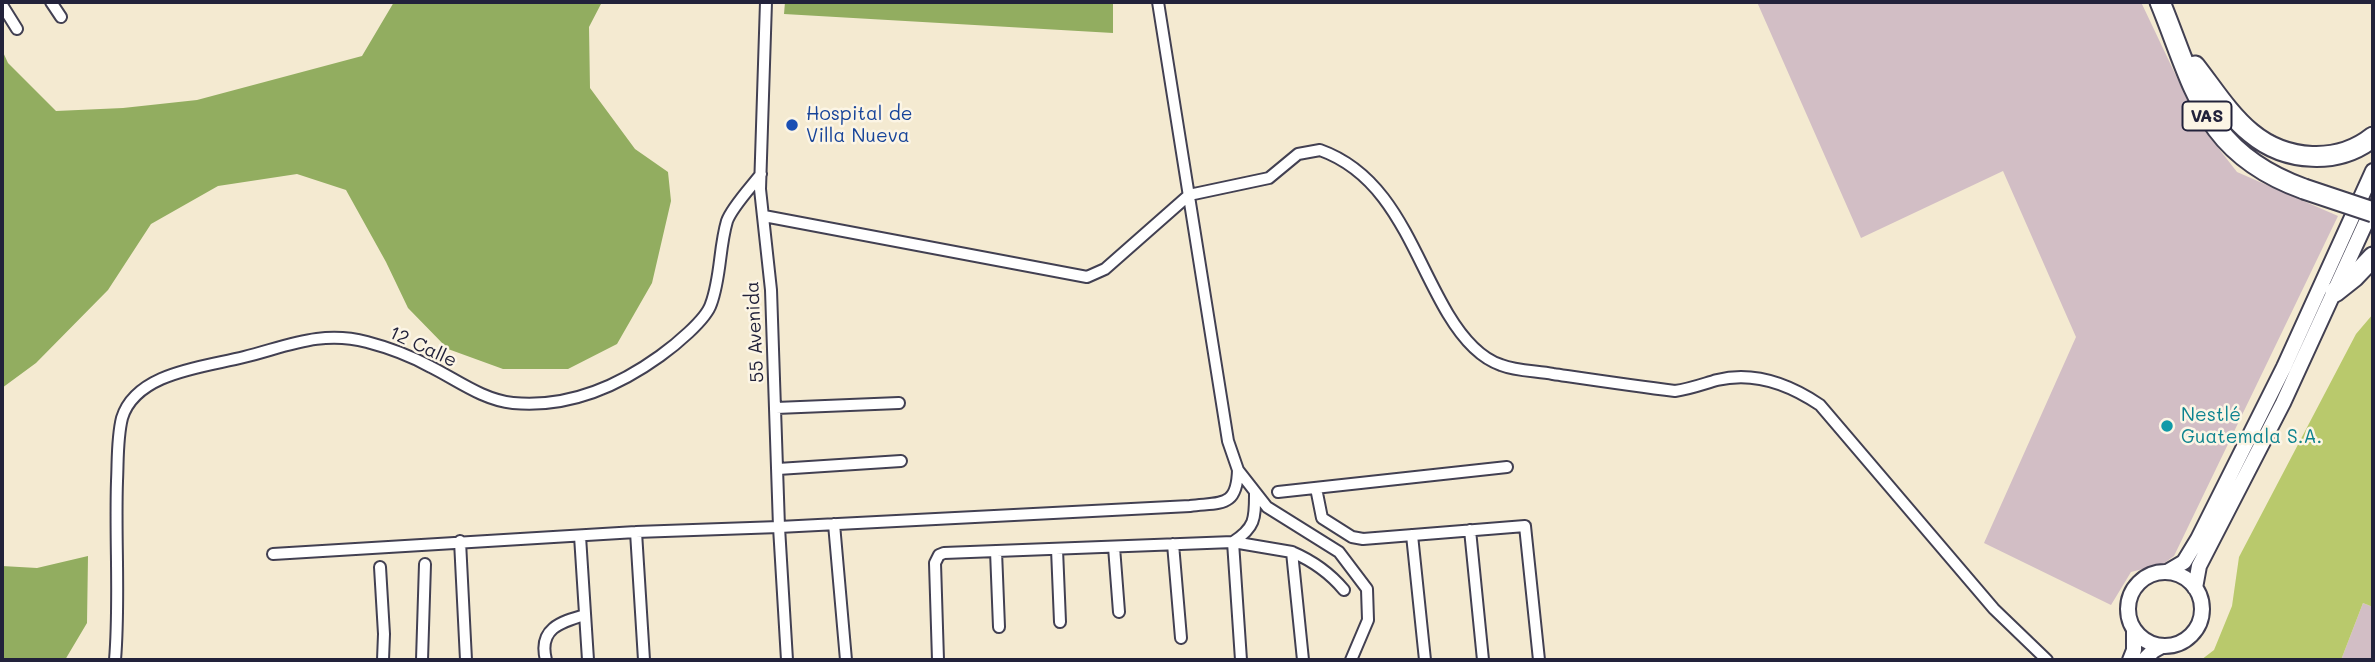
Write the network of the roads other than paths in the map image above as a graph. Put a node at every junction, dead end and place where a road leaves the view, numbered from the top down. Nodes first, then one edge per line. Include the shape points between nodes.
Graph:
1 (51, 2) edge
2 (766, 2) edge
3 (1157, 2) edge
4 (2160, 2) edge
5 (2169, 2) edge
6 (2, 5) edge
7 (61, 17) dead end
8 (17, 29) dead end
9 (2195, 66) junction
10 (2373, 137) edge
11 (2373, 171) edge
12 (761, 174) junction
13 (2305, 184) junction
14 (1189, 195) junction
15 (2373, 201) edge
16 (2373, 207) edge
17 (2373, 212) edge
18 (764, 216) junction
19 (2373, 257) edge
20 (2335, 292) junction
21 (899, 403) dead end
22 (776, 408) junction
23 (901, 461) dead end
24 (1507, 467) dead end
25 (778, 468) junction
26 (1238, 470) junction
27 (1316, 488) junction
28 (1255, 492) junction
29 (1278, 492) dead end
30 (834, 524) junction
31 (779, 527) junction
32 (1470, 530) junction
33 (636, 532) junction
34 (1412, 535) junction
35 (580, 536) junction
36 (460, 541) junction
37 (1233, 542) junction
38 (1173, 544) junction
39 (1114, 547) junction
40 (1056, 549) junction
41 (996, 551) junction
42 (1292, 552) junction
43 (273, 554) dead end
44 (425, 564) dead end
45 (380, 567) dead end
46 (2167, 572) junction
47 (2195, 588) junction
48 (1344, 590) dead end
49 (1119, 612) dead end
50 (585, 615) junction
51 (1060, 622) dead end
52 (999, 627) dead end
53 (2134, 630) junction
54 (1181, 638) dead end
55 (2162, 646) junction
56 (115, 660) edge
57 (383, 660) edge
58 (422, 660) edge
59 (466, 660) edge
60 (546, 660) edge
61 (588, 660) edge
62 (644, 660) edge
63 (787, 660) edge
64 (846, 660) edge
65 (938, 660) edge
66 (1241, 660) edge
67 (1303, 660) edge
68 (1351, 660) edge
69 (1425, 660) edge
70 (1483, 660) edge
71 (1539, 660) edge
72 (2047, 660) edge
73 (2130, 660) edge
74 (2144, 660) edge

1 - 7 street
2 - 12 street, 55 Avenida
3 - 14 street
4 - 13 highway, VAS via 2201,104 2221,136 2257,167
5 - 9 highway, VAS
6 - 8 street
9 - 10 highway via 2244,126 2279,149 2310,157 2334,155
9 - 13 highway, VAS via 2228,129 2262,159
11 - 46 main road via 2284,367 2198,539 2184,562
12 - 18 street, 55 Avenida
12 - 56 street, 12 Calle via 728,218 711,307 661,356 586,396 539,404 510,403 466,388 400,352 329,336 169,375 147,387 133,398 123,416 119,438
13 - 15 highway, VAS
13 - 17 highway, VAS, bridge
14 - 18 street via 1105,269 1087,277
14 - 26 street via 1228,442
14 - 72 street via 1269,178 1298,155 1320,150 1362,174 1380,191 1401,221 1459,332 1501,366 1675,391 1752,377 1801,392 1820,405 1994,609
16 - 20 main road
18 - 22 street, 55 Avenida
19 - 20 highway
20 - 47 main road via 2199,566
21 - 22 street
22 - 25 street, 55 Avenida
23 - 25 street
24 - 27 street
25 - 31 street, 55 Avenida
26 - 28 street
26 - 30 street via 1237,488 1221,502
27 - 29 street
27 - 34 street via 1322,518 1352,537
28 - 37 street via 1252,523
28 - 68 street via 1267,507 1339,552 1367,589 1368,620
30 - 31 street
30 - 64 street
31 - 33 street
31 - 63 street, 55 Avenida
32 - 34 street
32 - 70 street
32 - 71 street via 1525,526
33 - 35 street
33 - 62 street
34 - 69 street
35 - 36 street
35 - 50 street
36 - 43 street
36 - 59 street
37 - 38 street
37 - 42 street
37 - 66 street
38 - 39 street
38 - 54 street
39 - 40 street
39 - 49 street
40 - 41 street
40 - 51 street
41 - 52 street
41 - 65 street via 939,555 935,563
42 - 48 street via 1331,574
42 - 67 street
44 - 58 street
45 - 57 street
46 - 47 main road via 2183,577
46 - 53 main road via 2148,576 2131,593 2128,612
47 - 55 main road via 2202,603 2197,627 2179,643
50 - 60 street via 549,632 544,642
50 - 61 street
53 - 55 main road via 2146,641
53 - 73 main road
55 - 74 main road

